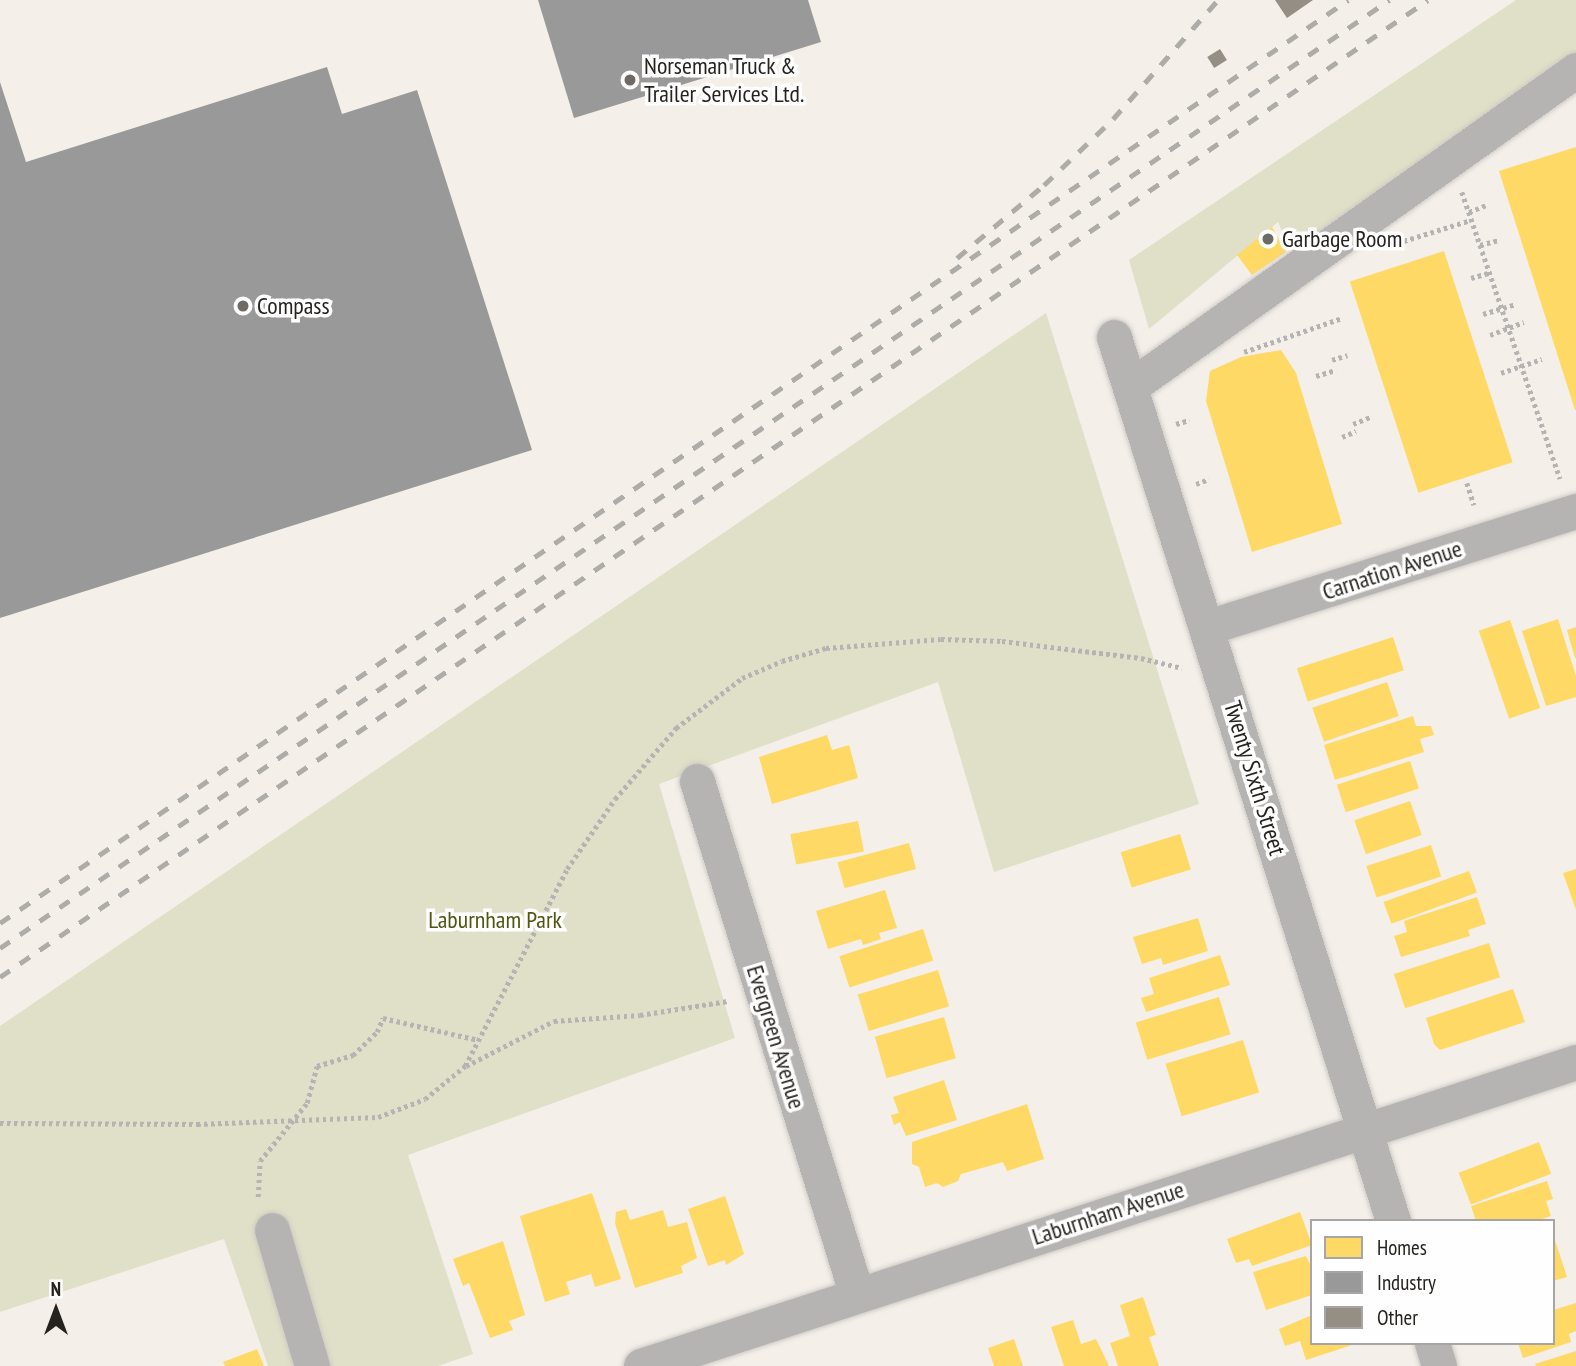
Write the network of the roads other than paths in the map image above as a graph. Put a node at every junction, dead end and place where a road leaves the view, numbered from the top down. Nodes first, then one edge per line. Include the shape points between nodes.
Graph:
1 (1576, 70) edge
2 (1114, 337) dead end
3 (1130, 387) junction
4 (1569, 497) edge
5 (1208, 627) junction
6 (697, 782) dead end
7 (1576, 1062) edge
8 (1365, 1132) junction
9 (1392, 1219) edge
10 (272, 1230) road end
11 (856, 1292) junction
12 (1433, 1345) edge
13 (312, 1366) edge
14 (641, 1366) edge
15 (1439, 1366) edge

1 - 3 street
2 - 3 street, Twenty Sixth Street
3 - 5 street, Twenty Sixth Street
4 - 5 street, Carnation Avenue
5 - 8 street, Twenty Sixth Street
6 - 11 street, Evergreen Avenue
7 - 8 street, Laburnham Avenue
8 - 9 street, Twenty Sixth Street
8 - 11 street, Laburnham Avenue
10 - 13 street
11 - 14 street, Laburnham Avenue
12 - 15 street

